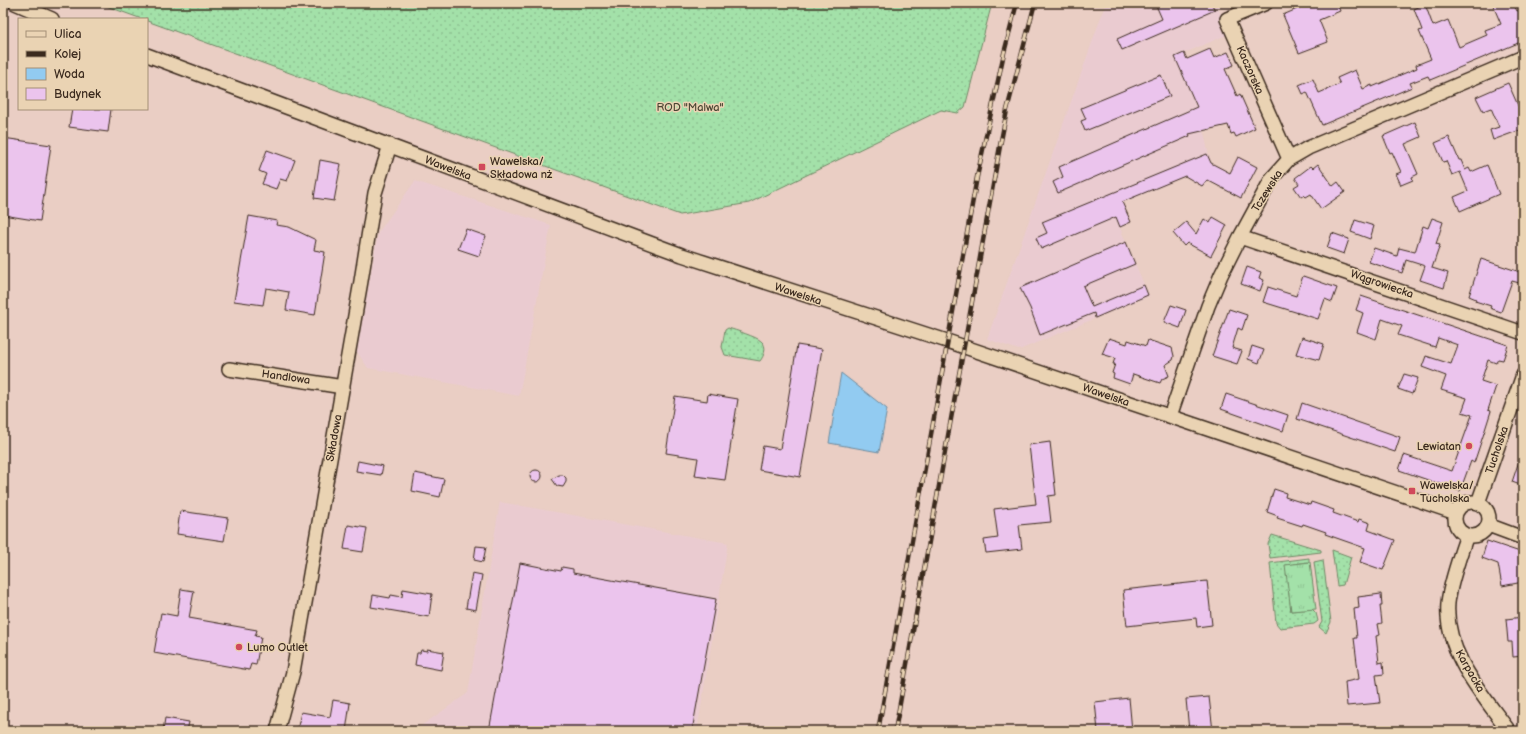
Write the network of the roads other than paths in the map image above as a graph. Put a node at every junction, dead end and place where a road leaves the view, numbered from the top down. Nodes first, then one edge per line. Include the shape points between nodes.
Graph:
1 (15, 3) edge
2 (1266, 3) edge
3 (50, 18) edge
4 (148, 55) edge
5 (1523, 57) edge
6 (390, 145) junction
7 (1289, 159) junction
8 (1240, 237) junction
9 (1523, 333) edge
10 (229, 369) dead end
11 (1523, 375) edge
12 (343, 386) junction
13 (1170, 416) junction
14 (1478, 503) junction
15 (1456, 514) junction
16 (1488, 525) junction
17 (1467, 535) junction
18 (1523, 538) edge
19 (277, 731) edge
20 (1509, 731) edge

1 - 3 street
2 - 7 street, Kaczorska via 1227,19
4 - 6 street, Wawelska
5 - 7 street, Tczewska via 1308,148
6 - 12 street, Składowa via 372,207
6 - 13 street, Wawelska via 682,255 947,340
7 - 8 street, Tczewska via 1272,178
8 - 9 street, Wągrowiecka
8 - 13 street, Tczewska via 1208,306
10 - 12 street, Handlowa
11 - 14 street, Tucholska
12 - 19 street, Składowa via 293,672
13 - 15 street, Wawelska
14 - 15 street via 1467,502
14 - 16 street via 1488,514
15 - 17 street via 1456,524 1462,533
16 - 17 street via 1477,535
16 - 18 street
17 - 20 street, Karpacka via 1449,595 1450,626 1464,666

